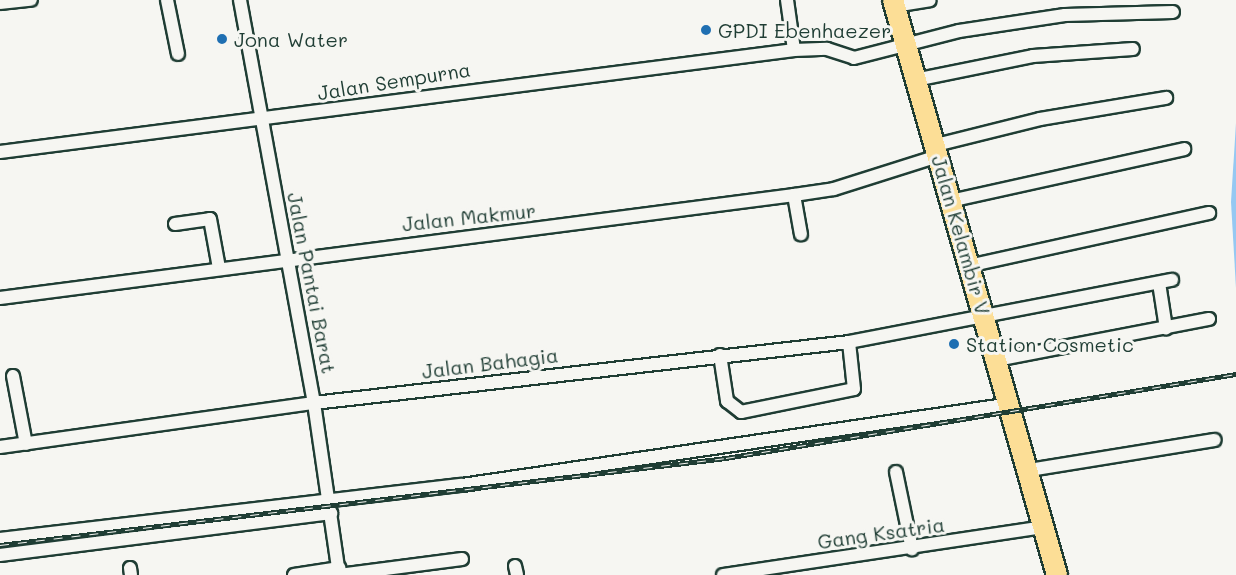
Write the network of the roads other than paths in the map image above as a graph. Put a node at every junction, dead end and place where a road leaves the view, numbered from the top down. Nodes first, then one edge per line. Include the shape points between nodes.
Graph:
1 (31, 0) edge
2 (167, 0) edge
3 (240, 0) edge
4 (787, 0) edge
5 (930, 0) edge
6 (0, 3) edge
7 (893, 3) edge
8 (1173, 12) dead end
9 (906, 43) junction
10 (1133, 49) dead end
11 (794, 50) junction
12 (178, 54) dead end
13 (915, 80) junction
14 (1166, 98) dead end
15 (261, 121) junction
16 (1184, 149) dead end
17 (937, 150) junction
18 (0, 152) edge
19 (794, 195) junction
20 (950, 201) junction
21 (1209, 213) dead end
22 (175, 224) dead end
23 (801, 234) dead end
24 (288, 260) junction
25 (968, 266) junction
26 (219, 268) junction
27 (1172, 280) dead end
28 (1159, 284) junction
29 (0, 298) edge
30 (983, 315) junction
31 (1209, 319) dead end
32 (1166, 328) junction
33 (849, 342) junction
34 (720, 355) junction
35 (996, 360) junction
36 (13, 376) dead end
37 (314, 403) junction
38 (1011, 405) junction
39 (1215, 440) dead end
40 (26, 444) junction
41 (0, 447) edge
42 (1029, 470) junction
43 (896, 472) dead end
44 (329, 499) junction
45 (331, 513) junction
46 (1045, 527) junction
47 (0, 538) edge
48 (912, 549) junction
49 (0, 555) edge
50 (462, 559) dead end
51 (339, 572) edge
52 (294, 575) edge
53 (723, 575) edge
54 (1057, 575) edge

1 - 6 street
2 - 12 street
3 - 15 street, Jalan Pantai Barat
4 - 11 street
5 - 7 street
7 - 9 main road, Jalan Kelambir V
8 - 9 street, Jalan Sempurna via 1065,15
9 - 11 street, Jalan Sempurna via 854,58 827,49
9 - 13 main road, Jalan Kelambir V
10 - 13 street via 1033,56
11 - 15 street, Jalan Sempurna via 493,86
13 - 17 main road, Jalan Kelambir V
14 - 17 street, Jalan Makmur via 1040,119
15 - 18 street, Jalan Sempurna
15 - 24 street, Jalan Pantai Barat
16 - 20 street
17 - 19 street, Jalan Makmur via 834,189
17 - 20 main road, Jalan Kelambir V
19 - 23 street
19 - 24 street, Jalan Makmur
20 - 25 main road, Jalan Kelambir V
21 - 25 street
22 - 26 street via 210,219
24 - 26 street, Jalan Makmur
24 - 37 street, Jalan Pantai Barat
25 - 30 main road, Jalan Kelambir V
26 - 29 street, Jalan Makmur
27 - 28 street, Jalan Bahagia
28 - 30 street, Jalan Bahagia
28 - 32 street
30 - 33 street, Jalan Bahagia
30 - 35 main road, Jalan Kelambir V
31 - 32 street
32 - 35 street
33 - 34 street, Jalan Bahagia
33 - 34 street via 854,389 741,412 727,401
34 - 37 street, Jalan Bahagia
35 - 38 main road, Jalan Kelambir V
36 - 40 street
37 - 40 street, Jalan Bahagia
37 - 44 street, Jalan Pantai Barat
38 - 42 main road, Jalan Kelambir V
38 - 44 street via 751,447
39 - 42 street
40 - 41 street, Jalan Bahagia
42 - 46 main road, Jalan Kelambir V
43 - 48 street
44 - 45 street, Jalan Pantai Barat
44 - 47 street
45 - 49 street
45 - 51 street, Jalan Pantai Barat
46 - 48 street, Gang Ksatria
46 - 54 main road, Jalan Kelambir V
48 - 53 street, Gang Ksatria
50 - 51 street
51 - 52 street

